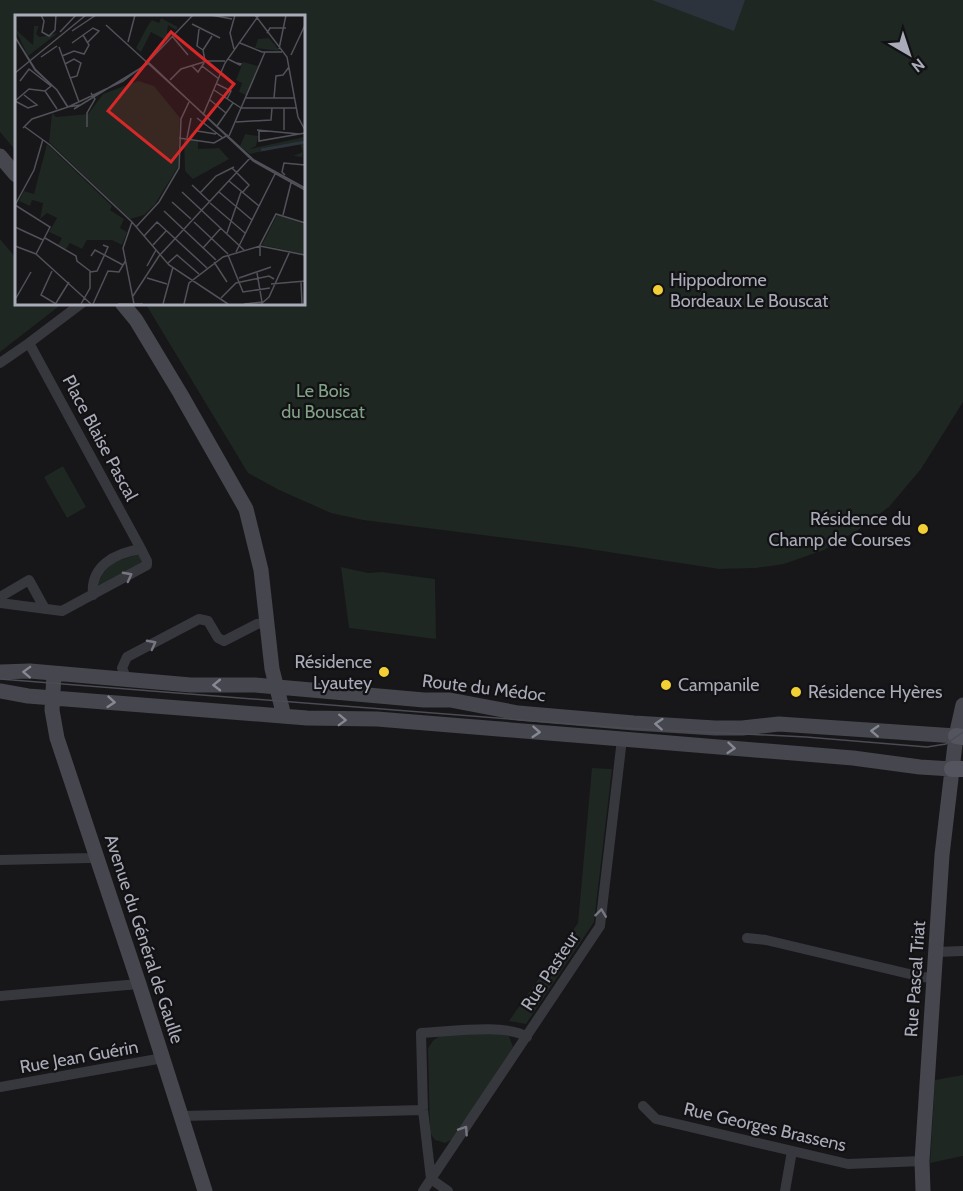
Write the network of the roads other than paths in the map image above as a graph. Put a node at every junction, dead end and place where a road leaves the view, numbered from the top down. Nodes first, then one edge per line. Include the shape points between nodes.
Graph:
1 (0, 156) edge
2 (15, 175) edge
3 (81, 304) edge
4 (124, 304) edge
5 (29, 343) junction
6 (0, 363) edge
7 (141, 549) junction
8 (93, 595) junction
9 (0, 597) edge
10 (0, 603) edge
11 (45, 609) junction
12 (266, 623) junction
13 (0, 672) edge
14 (54, 674) junction
15 (127, 680) junction
16 (276, 687) junction
17 (0, 691) edge
18 (52, 698) junction
19 (963, 705) edge
20 (284, 716) junction
21 (960, 737) edge
22 (622, 739) junction
23 (960, 765) edge
24 (96, 856) junction
25 (0, 860) edge
26 (747, 938) dead end
27 (963, 951) edge
28 (936, 952) junction
29 (934, 978) junction
30 (139, 984) junction
31 (0, 996) edge
32 (527, 1037) junction
33 (163, 1058) junction
34 (0, 1087) edge
35 (643, 1106) dead end
36 (423, 1110) junction
37 (181, 1116) junction
38 (792, 1151) junction
39 (922, 1161) junction
40 (431, 1179) junction
41 (205, 1191) edge
42 (423, 1191) edge
43 (448, 1191) edge
44 (785, 1191) edge
45 (923, 1191) edge

1 - 2 main road
3 - 5 street
4 - 12 main road via 244,504 261,570
5 - 6 street
5 - 7 street, Place Blaise Pascal
7 - 8 street via 107,561 95,573
8 -> 7 street via 147,565
8 - 11 street via 62,611
9 - 11 street via 28,580
10 - 11 street
15 -> 12 street via 122,668 127,657 200,619 208,621 218,638 224,640
12 - 16 main road
14 -> 13 main road, Route du Médoc
14 - 15 main road, Route du Médoc
14 - 18 main road, Avenue du Général de Gaulle
16 -> 15 main road, Route du Médoc
16 - 20 main road
21 -> 16 main road, Route du Médoc via 801,725 716,728 612,721 518,713 450,700
17 - 18 main road, Route du Médoc
18 -> 20 main road, Route du Médoc
18 - 24 main road, Avenue du Général de Gaulle via 55,731
19 - 21 main road, Rue Pascal Triat
20 -> 22 main road, Route du Médoc via 377,719
21 - 23 main road, Rue Pascal Triat
22 -> 23 main road, Route du Médoc via 920,767
32 -> 22 street, Rue Pasteur via 600,926
23 - 28 main road, Rue Pascal Triat via 942,855
24 - 25 street
24 - 30 main road, Avenue du Général de Gaulle
26 - 29 street
27 - 28 street
28 - 29 main road, Rue Pascal Triat
29 - 39 main road, Rue Pascal Triat
30 - 31 street
30 - 33 main road, Avenue du Général de Gaulle
32 - 36 street via 500,1029 421,1034
40 -> 32 street, Rue Pasteur
33 - 34 street, Rue Jean Guérin
33 - 37 main road, Avenue du Général de Gaulle
35 - 38 street, Rue Georges Brassens via 656,1119
36 - 37 street
36 - 40 street
37 - 41 main road, Avenue du Général de Gaulle
38 - 39 street, Rue Georges Brassens via 848,1164
38 - 44 street
39 - 45 main road, Rue Pascal Triat
40 - 42 street, Rue Pasteur
40 - 43 street

